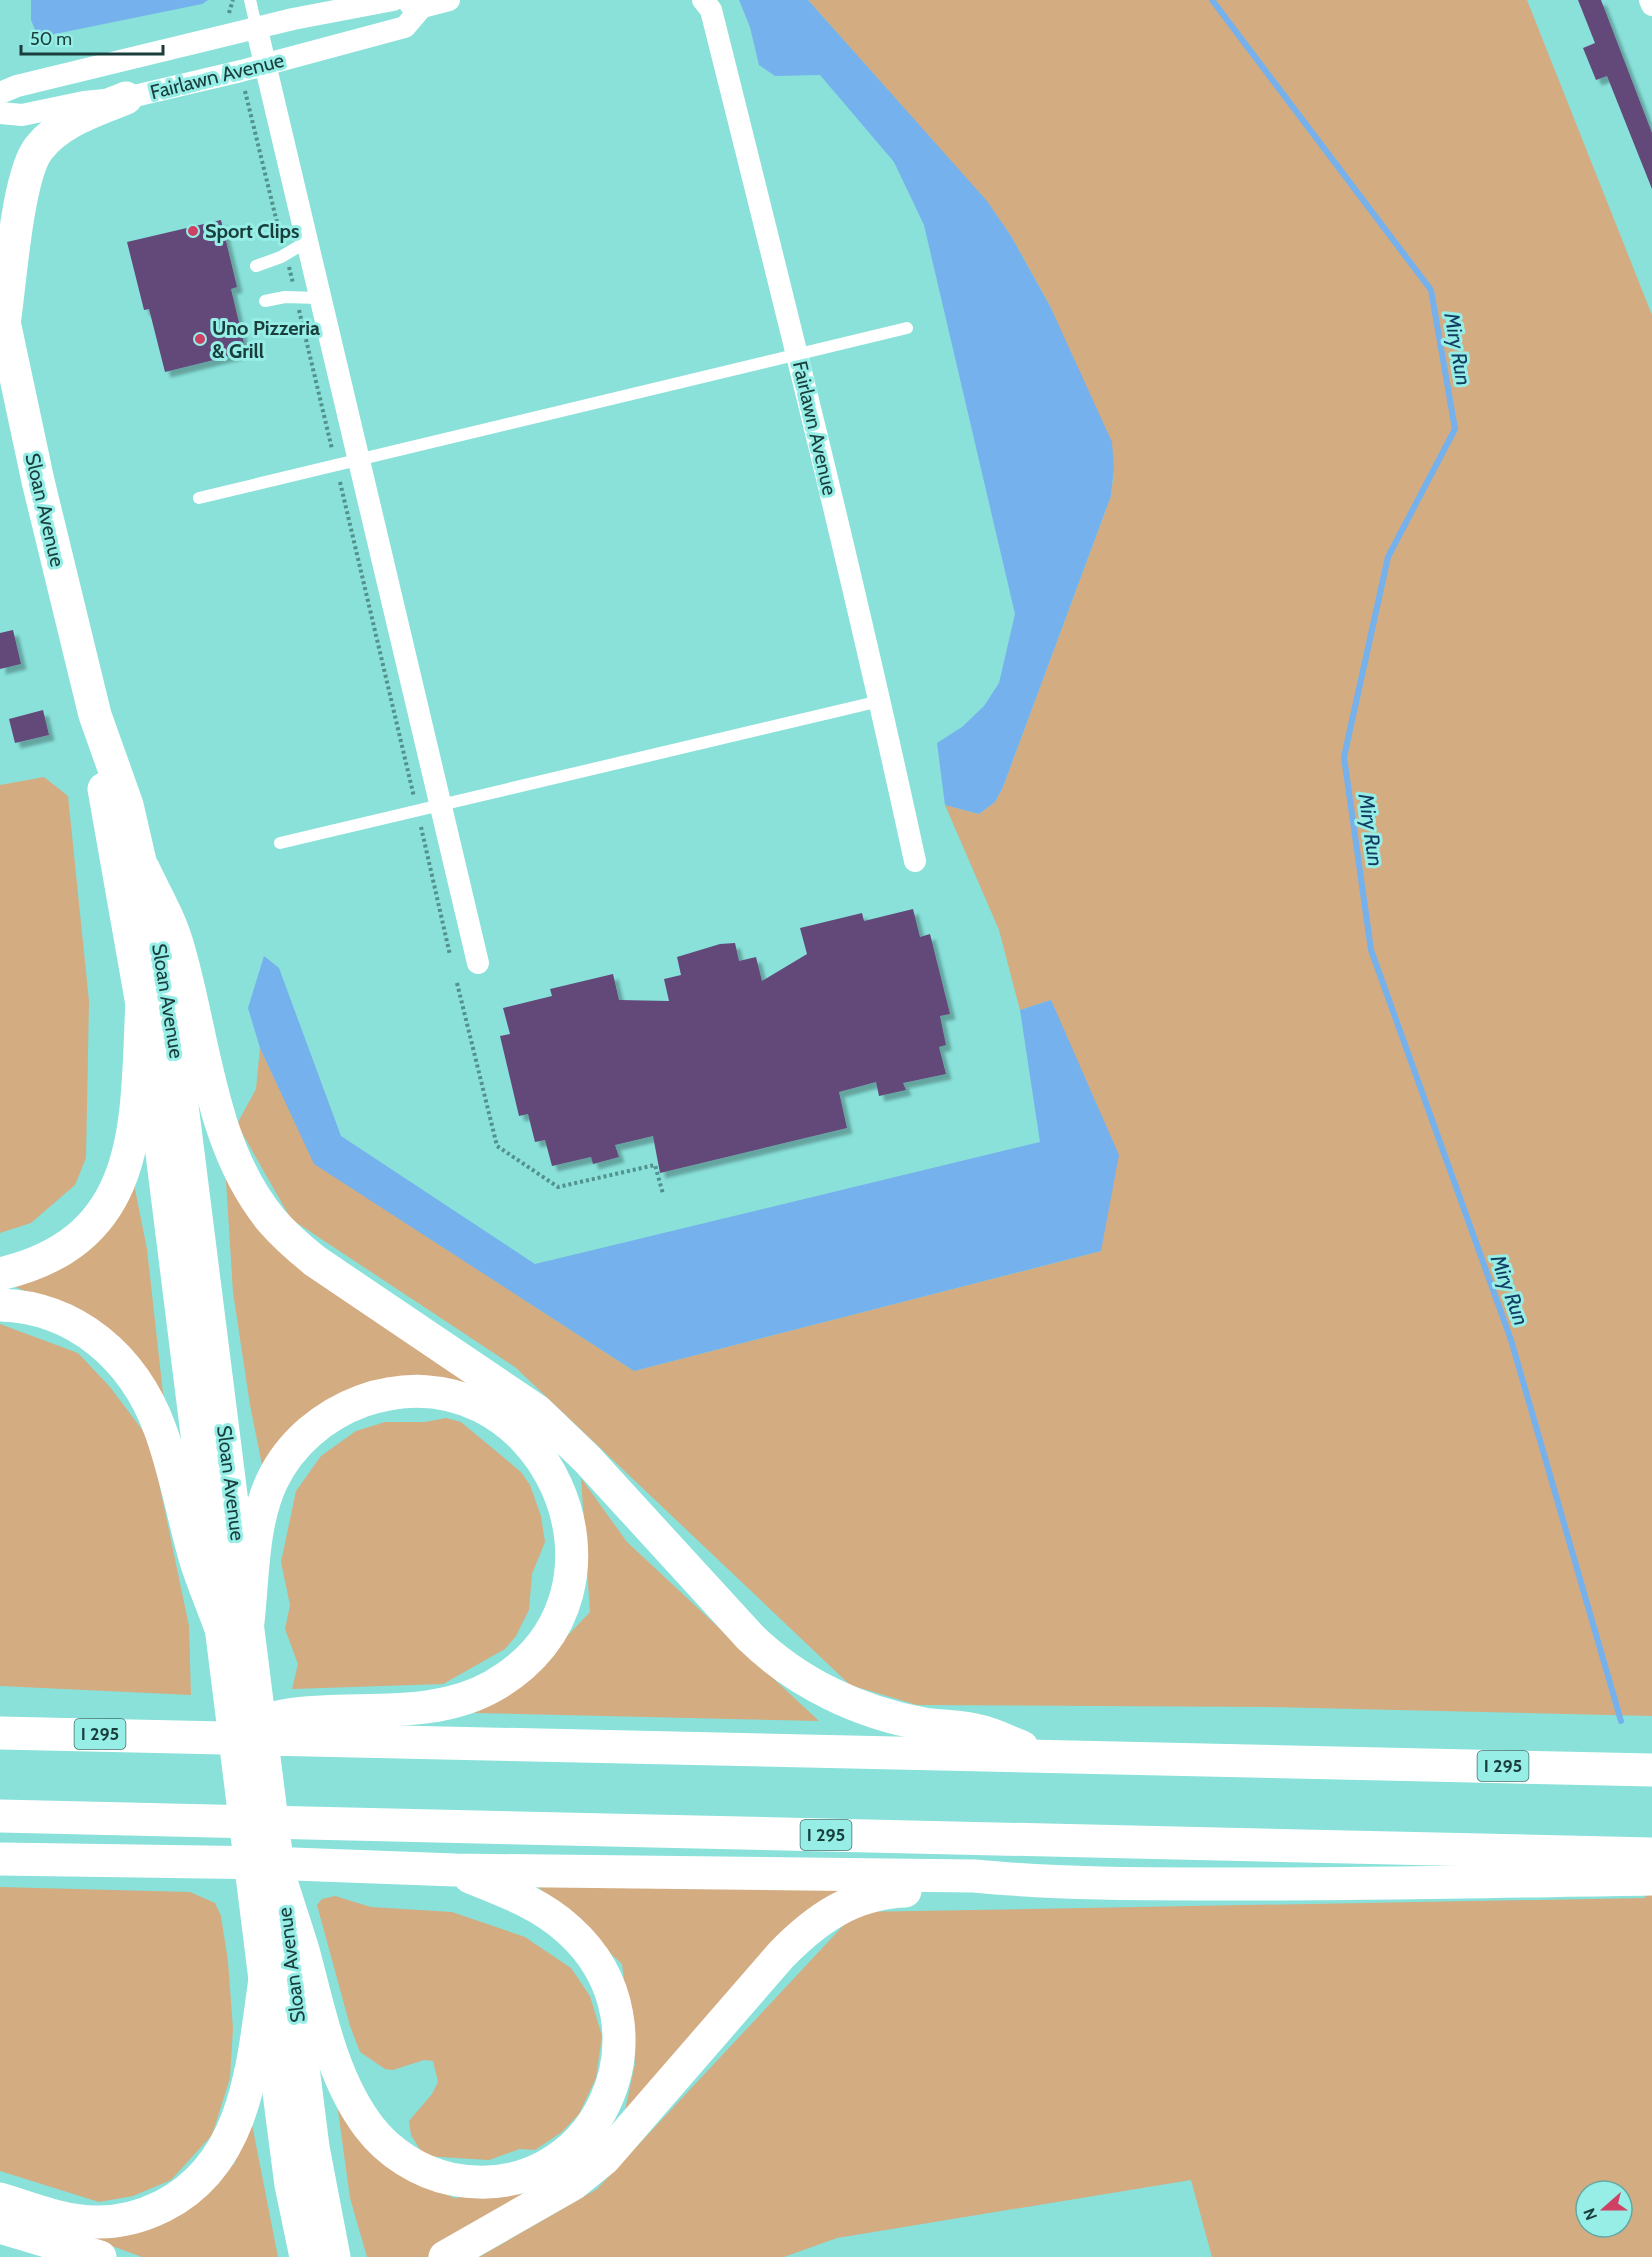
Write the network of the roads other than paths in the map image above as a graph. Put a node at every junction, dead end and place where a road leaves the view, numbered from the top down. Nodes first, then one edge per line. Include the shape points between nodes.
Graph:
1 (250, 0) edge
2 (395, 0) edge
3 (449, 0) edge
4 (703, 0) edge
5 (1650, 0) edge
6 (1652, 5) edge
7 (423, 7) junction
8 (257, 30) junction
9 (265, 65) junction
10 (0, 93) edge
11 (126, 98) junction
12 (0, 113) edge
13 (308, 241) junction
14 (256, 266) dead end
15 (320, 298) junction
16 (265, 301) dead end
17 (2, 314) edge
18 (906, 328) dead end
19 (797, 354) junction
20 (359, 459) junction
21 (199, 498) dead end
22 (880, 701) junction
23 (95, 715) junction
24 (442, 805) junction
25 (280, 843) dead end
26 (915, 861) dead end
27 (143, 868) junction
28 (478, 963) dead end
29 (142, 1000) junction
30 (0, 1274) edge
31 (0, 1305) edge
32 (234, 1624) junction
33 (0, 1733) edge
34 (199, 1736) junction
35 (1044, 1755) junction
36 (1652, 1770) edge
37 (0, 1816) edge
38 (1652, 1854) edge
39 (0, 1858) edge
40 (455, 1870) junction
41 (1652, 1879) edge
42 (1047, 1883) junction
43 (280, 1958) junction
44 (0, 2199) edge
45 (0, 2227) edge
46 (100, 2257) edge
47 (306, 2257) edge
48 (334, 2257) edge
49 (445, 2257) edge

1 - 8 lane
2 - 7 street, Fairlawn Avenue
2 - 8 street, Fairlawn Avenue via 293,19
3 - 7 street, Fairlawn Avenue
4 - 19 street, Fairlawn Avenue via 711,10
5 - 6 street
7 - 9 street, Fairlawn Avenue via 405,27
8 - 9 street
8 - 10 street, Fairlawn Avenue
9 - 11 street, Fairlawn Avenue
9 - 13 street
11 - 12 street, Fairlawn Avenue via 84,102 22,116
11 - 17 main road, Sloan Avenue via 67,123 32,158 23,187
13 - 14 lane
13 - 15 street
15 - 16 lane
15 - 20 street
17 - 23 main road, Sloan Avenue via 35,470
18 - 19 lane
19 - 20 lane
19 - 22 street, Fairlawn Avenue
20 - 21 lane
20 - 24 street
22 - 24 lane
22 - 26 street, Fairlawn Avenue
23 - 27 main road, Sloan Avenue via 127,805
23 - 29 main road, Sloan Avenue via 107,814
24 - 25 lane
24 - 28 street
27 - 32 main road, Sloan Avenue via 171,1005
27 - 35 main road via 178,945 217,1108 235,1160 252,1193 284,1234 315,1262 537,1411 780,1664 815,1686 881,1713 980,1731
29 - 30 main road via 133,1135 114,1192 94,1223 71,1245 36,1263
29 - 32 main road, Sloan Avenue
31 - 32 main road via 29,1307 69,1320 102,1344 134,1381 160,1429 197,1563
32 - 34 main road via 272,1480 307,1434 354,1404 400,1392 463,1400 490,1412 518,1432 538,1453 559,1488 572,1548 567,1590 544,1640 502,1681 477,1694 430,1705 289,1715
32 - 43 main road, Sloan Avenue
32 - 43 main road, Sloan Avenue via 281,1881
33 - 34 main road, I 295
34 - 35 main road, I 295
35 - 36 main road, I 295
37 - 38 main road, I 295
39 - 40 main road
40 - 42 main road via 963,1876
40 - 43 main road via 535,1905 569,1929 593,1957 614,1998 620,2049 608,2098 581,2139 541,2168 504,2180 464,2181 418,2167 386,2145 368,2126
41 - 42 main road via 1393,1884
42 - 49 main road via 880,1892 824,1916 780,1955 604,2159 573,2184
43 - 44 main road via 240,2115 224,2150 182,2194 148,2212 120,2221 100,2222 63,2218
43 - 47 main road, Sloan Avenue via 291,2185
43 - 48 main road, Sloan Avenue
45 - 46 main road

